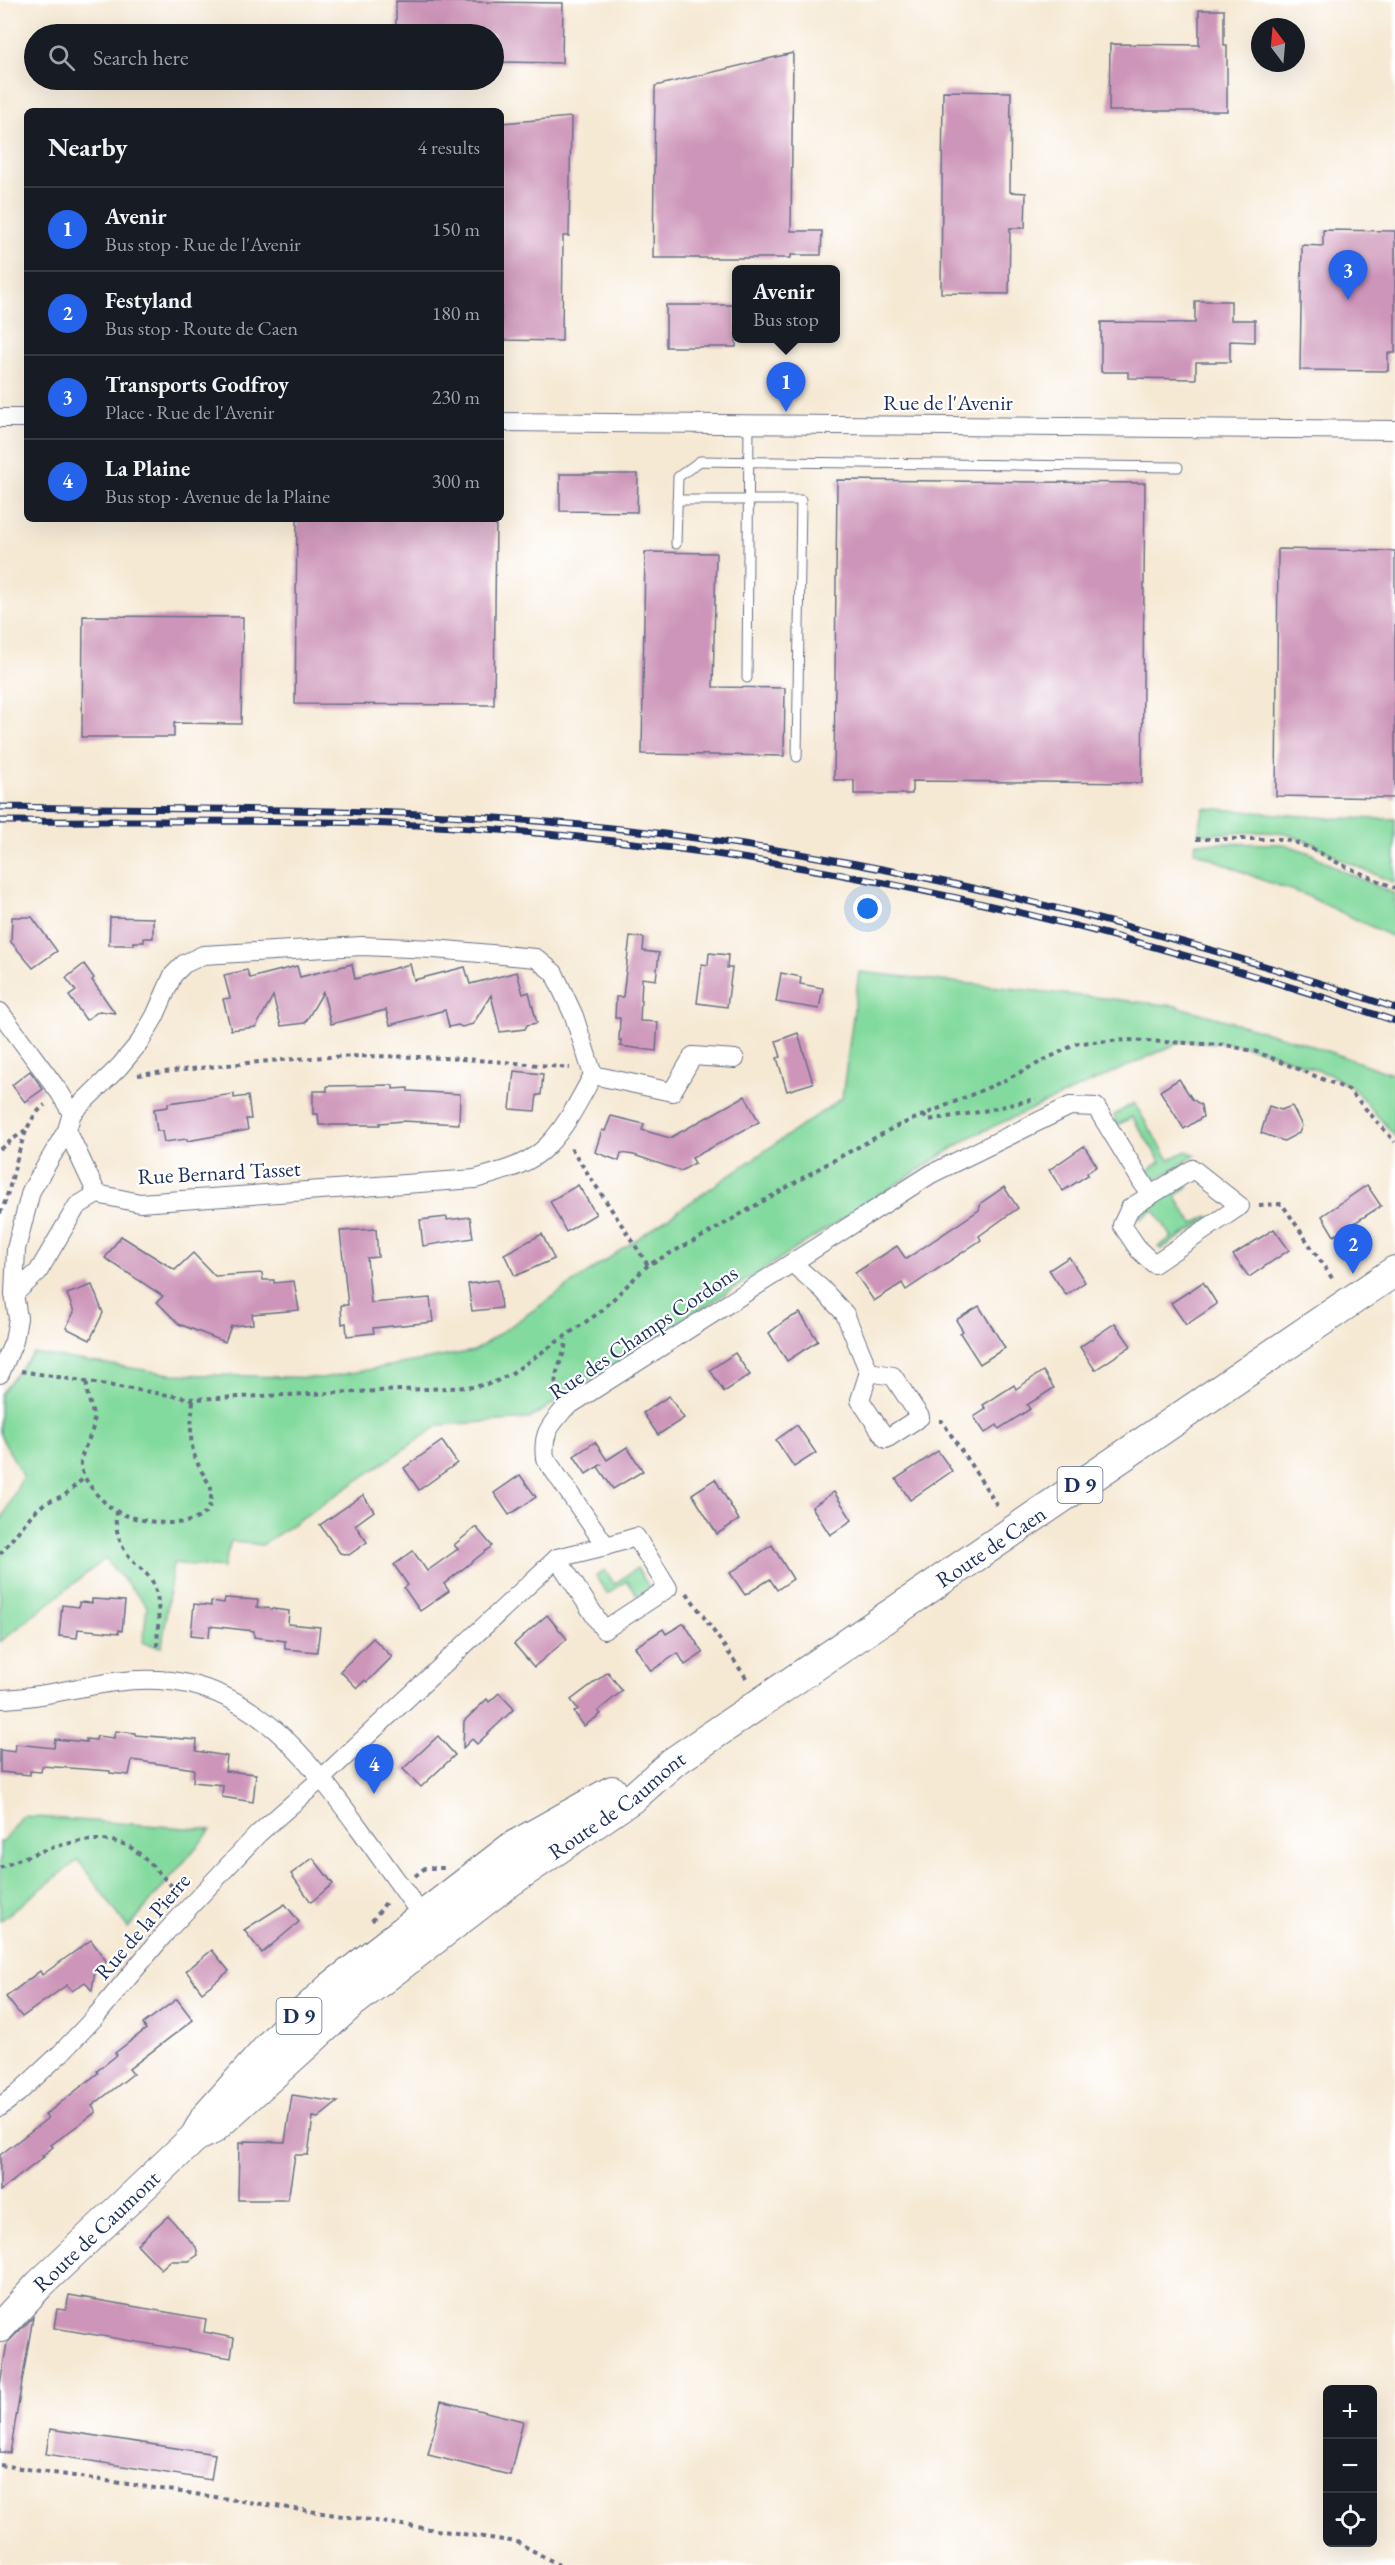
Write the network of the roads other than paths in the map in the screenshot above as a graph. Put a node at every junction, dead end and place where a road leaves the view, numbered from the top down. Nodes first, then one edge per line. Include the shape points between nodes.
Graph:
1 (0, 418) edge
2 (24, 418) edge
3 (504, 422) edge
4 (749, 425) junction
5 (1395, 430) edge
6 (749, 461) junction
7 (1178, 467) dead end
8 (677, 500) junction
9 (748, 500) junction
10 (676, 544) dead end
11 (747, 678) dead end
12 (797, 757) dead end
13 (0, 1012) edge
14 (735, 1059) dead end
15 (593, 1075) junction
16 (69, 1122) junction
17 (97, 1194) junction
18 (1150, 1195) junction
19 (792, 1263) junction
20 (1395, 1271) edge
21 (7, 1289) edge
22 (1, 1371) edge
23 (869, 1372) junction
24 (606, 1546) junction
25 (557, 1558) junction
26 (0, 1699) edge
27 (672, 1763) joint
28 (322, 1778) junction
29 (430, 1926) junction
30 (0, 2107) edge
31 (0, 2327) edge

1 - 2 street
3 - 4 street, Rue de l'Avenir
4 - 5 street, Rue de l'Avenir
4 - 6 lane
6 - 7 lane
6 - 8 lane via 700,460 678,477
6 - 9 lane
8 - 9 lane
8 - 10 lane
9 - 11 lane
9 - 12 lane via 801,500
13 - 16 street via 60,1093
14 - 15 street via 693,1056 672,1092
15 - 16 street via 574,1016 554,973 536,958 362,946 203,955 184,964 173,975 140,1042
15 - 17 street, Rue Bernard Tasset via 546,1148 504,1171 475,1179 140,1203
16 - 17 street
16 - 21 street via 31,1191
17 - 21 street via 77,1206 38,1272
18 - 18 street via 1193,1169 1240,1206 1154,1264 1122,1225 1130,1208
18 - 19 street, Rue des Champs Cordons via 1096,1107 1070,1106 931,1174
19 - 23 street via 844,1314
19 - 24 street, Rue des Champs Cordons via 566,1408 549,1427 543,1441 545,1458
20 - 27 main road, Route de Caen / D 9 via 756,1689
21 - 22 street via 18,1318 14,1341
23 - 23 street via 860,1400 886,1439 920,1418 893,1376
24 - 25 street
24 - 25 street via 636,1537 668,1588 604,1630
25 - 28 street
26 - 28 street via 20,1699 111,1680 194,1685 226,1695 254,1711 277,1729
27 - 29 main road, Route de Caumont / D 9 via 635,1796 505,1885
28 - 29 street
28 - 30 street, Rue de la Pierre via 258,1834 75,2038
29 - 31 main road, Route de Caumont / D 9 via 213,2129 195,2137

